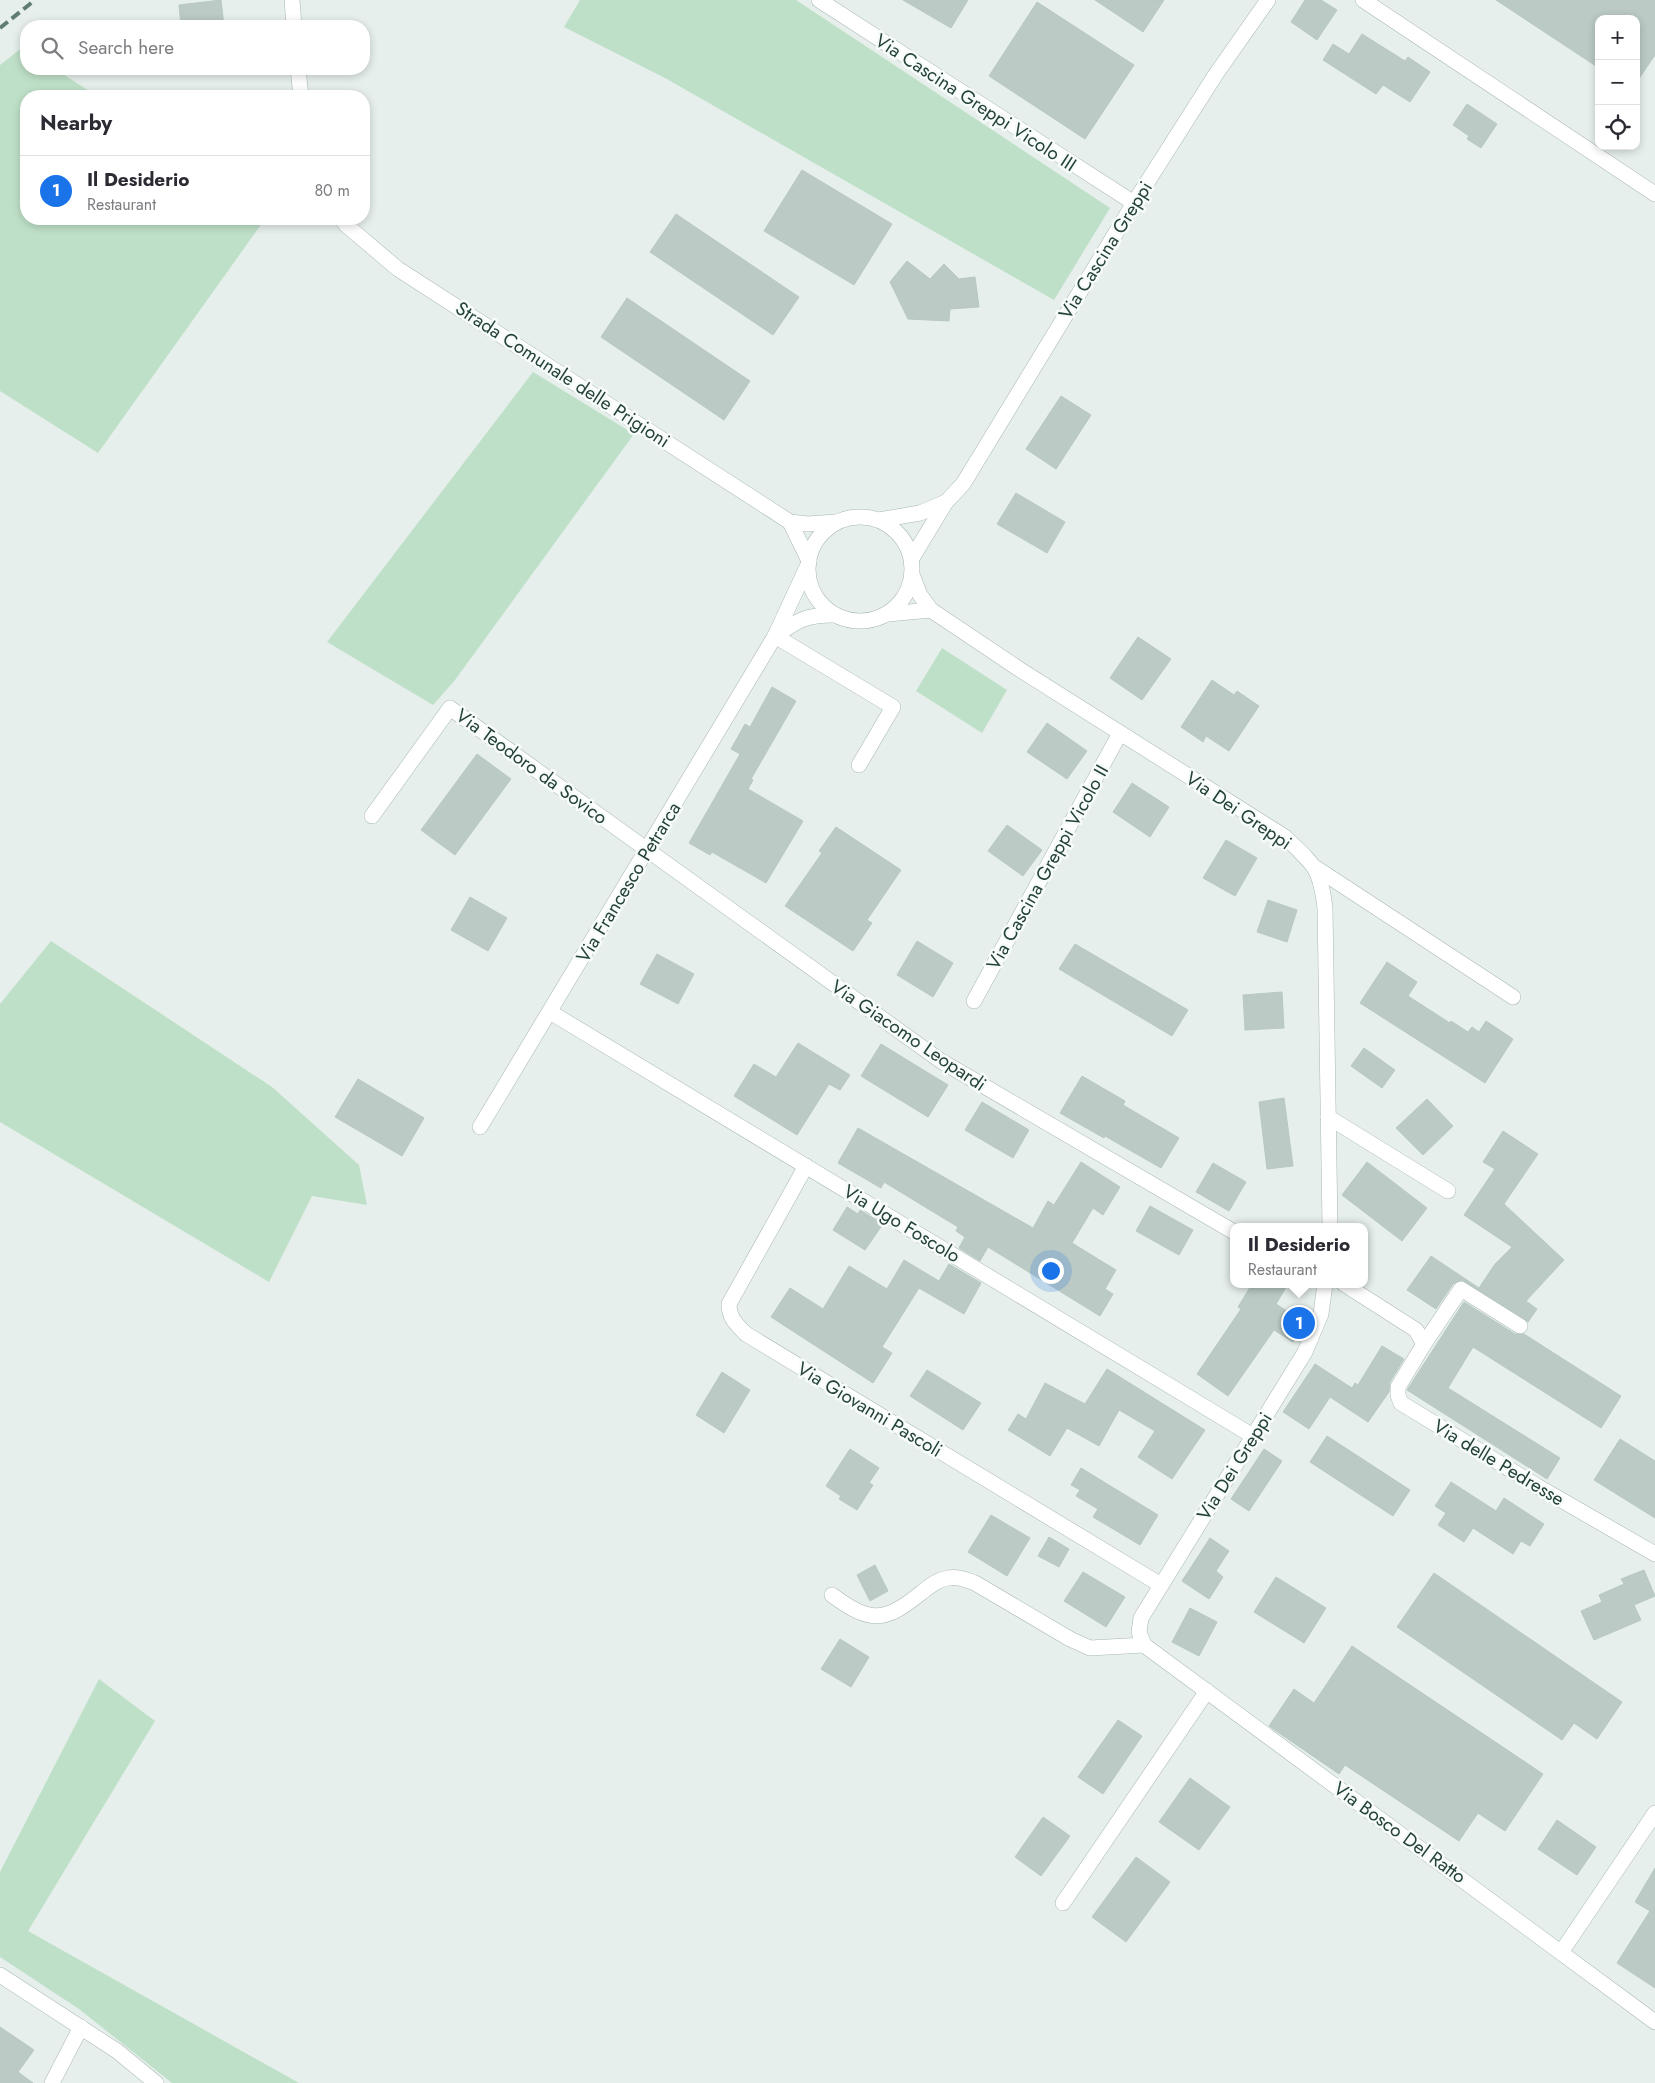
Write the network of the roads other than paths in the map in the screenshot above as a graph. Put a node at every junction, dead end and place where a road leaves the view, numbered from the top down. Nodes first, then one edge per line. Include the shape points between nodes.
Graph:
1 (292, 0) edge
2 (819, 0) edge
3 (1268, 0) edge
4 (1363, 0) edge
5 (294, 20) edge
6 (299, 75) edge
7 (300, 90) edge
8 (1655, 194) edge
9 (1134, 203) junction
10 (346, 225) edge
11 (946, 502) junction
12 (879, 520) junction
13 (790, 522) junction
14 (836, 522) junction
15 (912, 558) junction
16 (808, 564) junction
17 (913, 576) junction
18 (932, 610) junction
19 (888, 614) junction
20 (833, 615) junction
21 (775, 636) junction
22 (1120, 733) junction
23 (859, 765) dead end
24 (372, 816) dead end
25 (648, 850) junction
26 (1316, 868) junction
27 (1512, 997) dead end
28 (974, 1001) dead end
29 (550, 1012) junction
30 (1328, 1117) junction
31 (480, 1127) dead end
32 (806, 1166) junction
33 (1448, 1191) dead end
34 (1330, 1223) edge
35 (1230, 1230) edge
36 (1324, 1288) edge
37 (1350, 1288) edge
38 (1520, 1326) dead end
39 (1424, 1344) junction
40 (1253, 1436) junction
41 (1655, 1554) edge
42 (1162, 1585) junction
43 (832, 1595) dead end
44 (1144, 1645) junction
45 (1207, 1691) junction
46 (1655, 1813) edge
47 (1063, 1902) dead end
48 (1562, 1951) junction
49 (0, 1975) edge
50 (1655, 2022) edge
51 (81, 2027) junction
52 (52, 2083) edge
53 (156, 2083) edge

1 - 5 street
2 - 9 street, Via Cascina Greppi Vicolo III
3 - 9 street, Via Cascina Greppi via 1216,74
4 - 8 street
6 - 7 street
9 - 11 street, Via Cascina Greppi via 963,484
10 - 13 street, Strada Comunale delle Prigioni via 398,269
11 - 12 street via 920,513
11 - 15 street
12 - 14 street via 868,517
12 - 15 street via 895,529 905,541
13 - 14 street
13 - 16 street
14 - 16 street via 820,534
15 - 17 street
16 - 20 street via 810,586 819,602
16 - 21 street, Via Francesco Petrarca
17 - 18 street via 920,595
17 - 19 street via 908,592 898,607
18 - 19 street
18 - 22 street, Via Dei Greppi
19 - 20 street via 859,622
20 - 21 street, Via Francesco Petrarca via 799,619
21 - 23 street via 893,707
21 - 25 street, Via Francesco Petrarca
22 - 26 street, Via Dei Greppi via 1286,837
22 - 28 street, Via Cascina Greppi Vicolo II
24 - 25 street, Via Teodoro da Sovico via 450,708
25 - 29 street, Via Francesco Petrarca
25 - 35 street, Via Giacomo Leopardi via 941,1061
26 - 27 street
26 - 30 street, Via Dei Greppi via 1325,908
29 - 31 street, Via Francesco Petrarca
29 - 32 street, Via Ugo Foscolo
30 - 33 street
30 - 34 street, Via Dei Greppi
32 - 40 street, Via Ugo Foscolo
32 - 42 street, Via Giovanni Pascoli via 729,1304 729,1315 736,1325
36 - 40 street, Via Dei Greppi via 1321,1314 1305,1352
37 - 39 street via 1416,1330
38 - 39 street, Via delle Pedresse via 1461,1289
39 - 41 street, Via delle Pedresse via 1398,1387 1401,1403
40 - 42 street, Via Dei Greppi
42 - 44 street, Via Dei Greppi via 1141,1618 1139,1632
43 - 44 street via 850,1608 879,1616 892,1614 937,1581 959,1578 975,1583 1070,1640 1090,1648
44 - 45 street, Via Bosco Del Ratto
45 - 47 street
45 - 48 street, Via Bosco Del Ratto
46 - 48 street
48 - 50 street, Via Bosco Del Ratto
49 - 51 street
51 - 52 street
51 - 53 street

